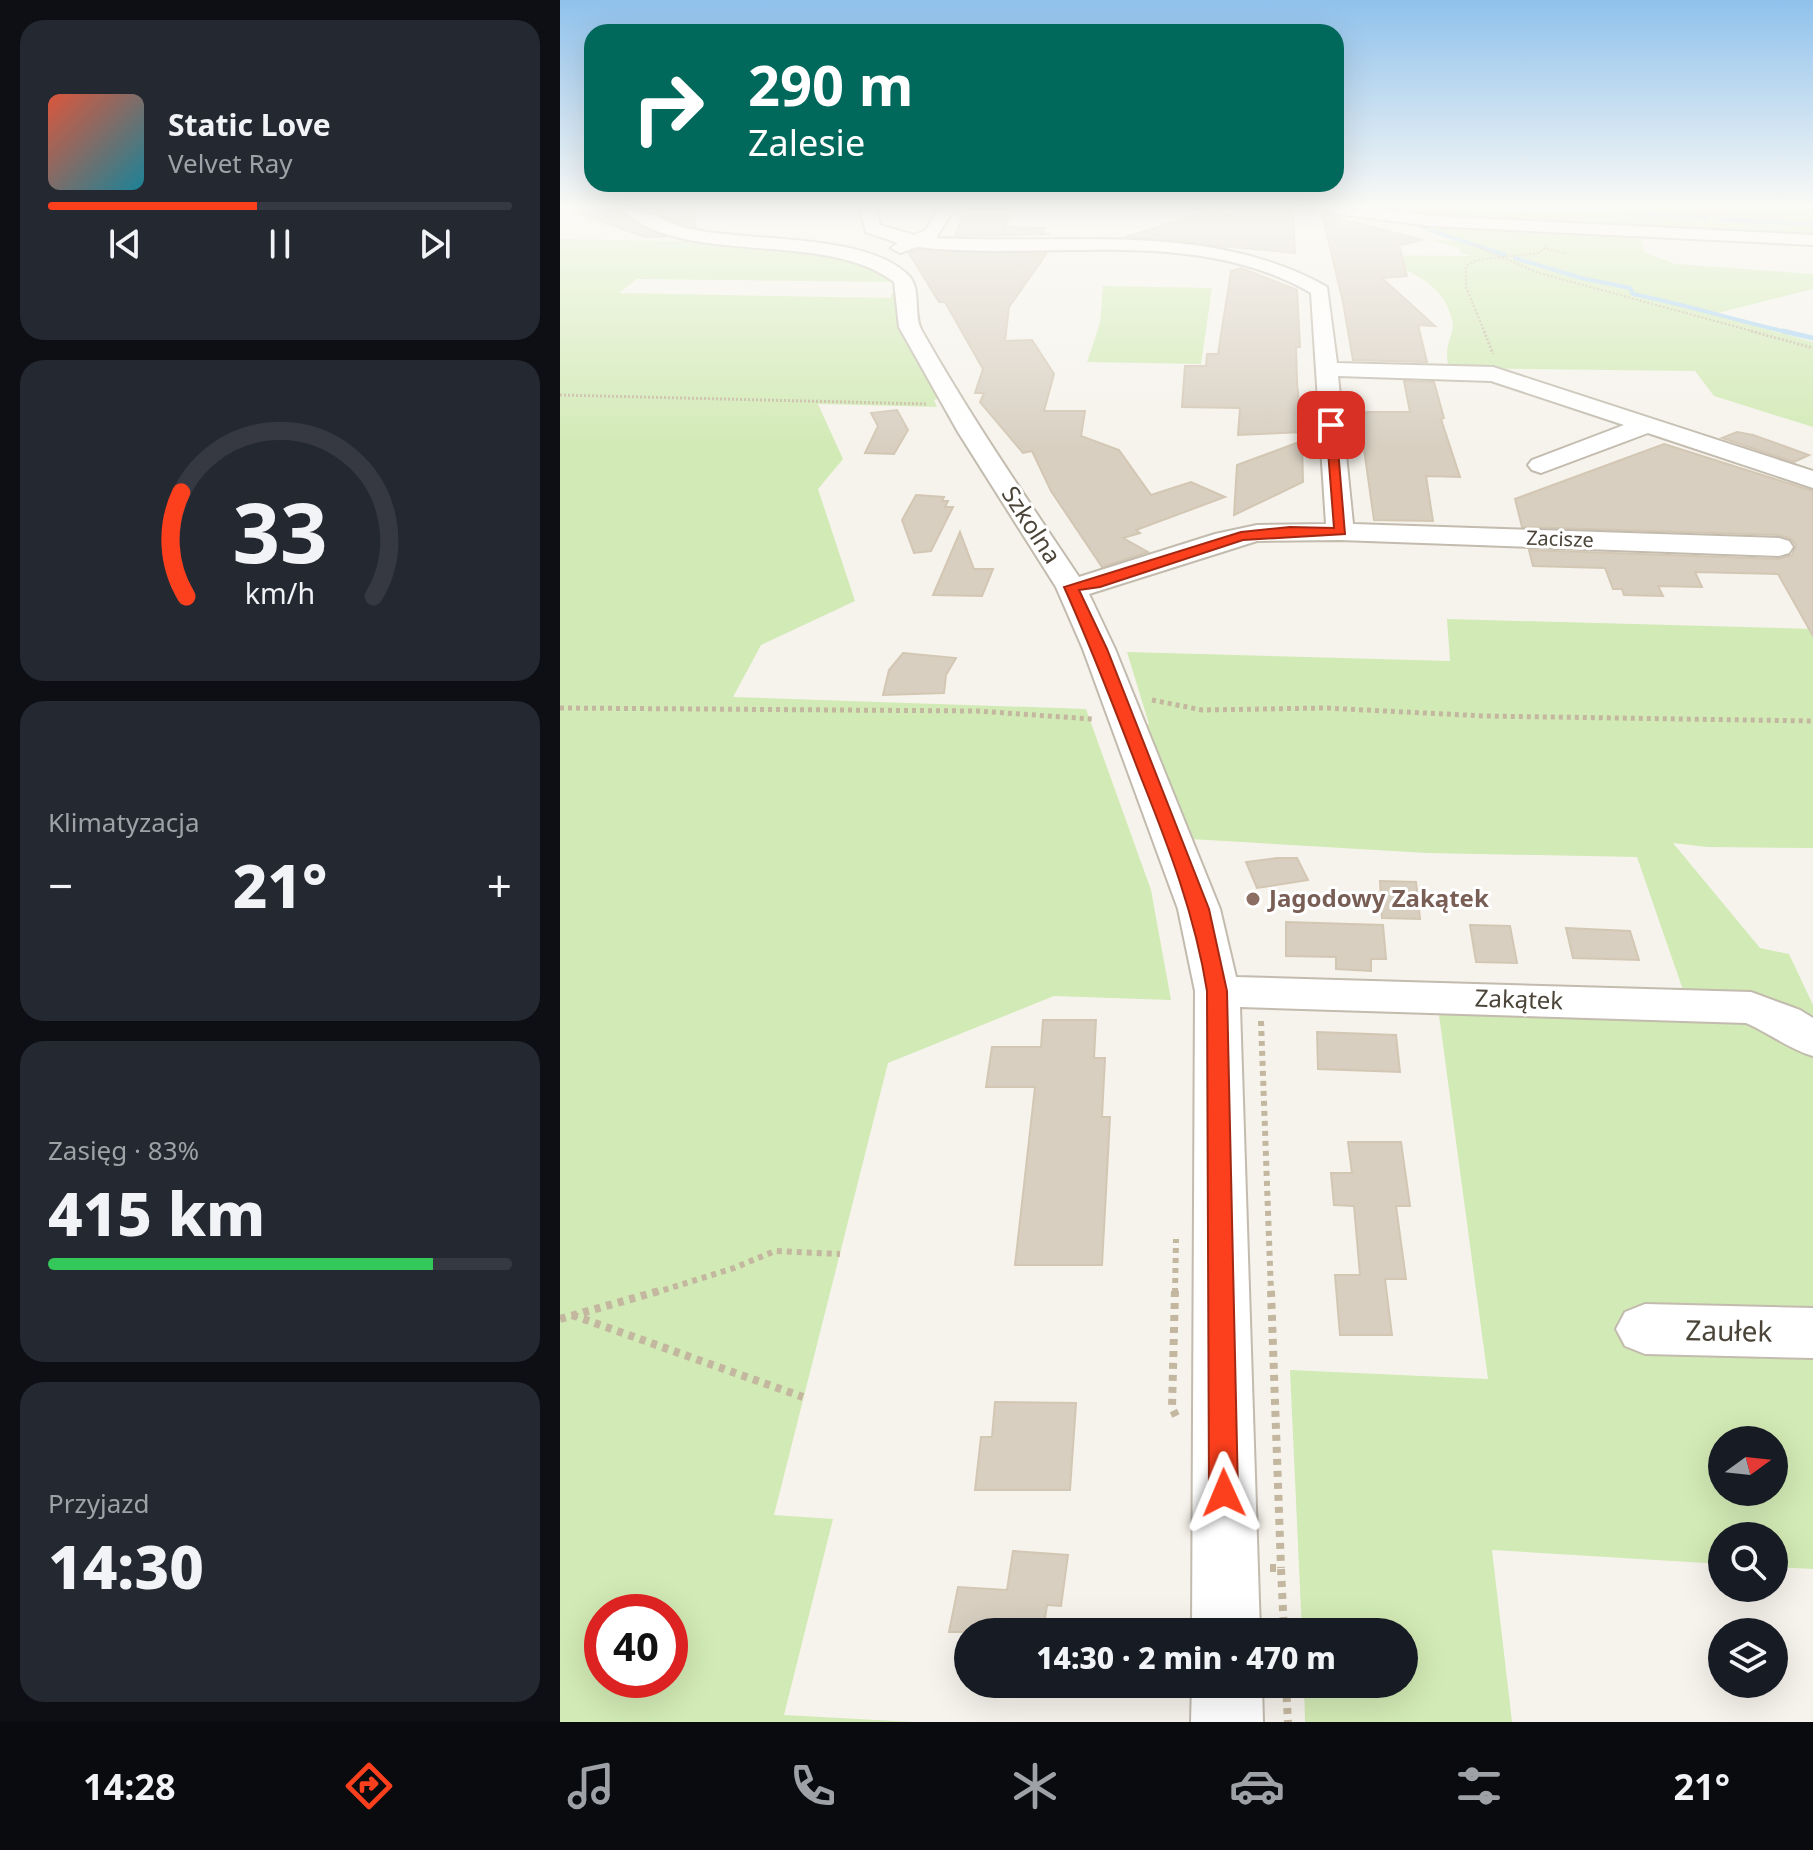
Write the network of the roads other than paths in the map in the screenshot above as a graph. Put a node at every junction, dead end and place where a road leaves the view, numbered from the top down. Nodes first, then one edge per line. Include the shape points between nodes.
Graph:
1 (903, 288) edge
2 (1317, 288) edge
3 (1326, 369) junction
4 (1649, 425) junction
5 (1541, 465) dead end
6 (1813, 480) edge
7 (1339, 520) junction
8 (1227, 530) dead end
9 (1779, 547) dead end
10 (1071, 587) junction
11 (1238, 991) junction
12 (1813, 1040) edge
13 (1645, 1329) dead end
14 (1813, 1333) edge
15 (1226, 1618) edge
16 (1227, 1698) edge
17 (1227, 1722) edge

1 - 10 street, Szkolna via 905,318 952,402
2 - 3 street
3 - 4 street via 1475,373 1511,379
3 - 7 street
4 - 5 street
4 - 6 street
7 - 8 street via 1294,511
7 - 9 street, Zacisze
7 - 10 street via 1247,535
10 - 11 street, Szkolna via 1111,712
11 - 12 street, Zakątek via 1751,1008
11 - 15 street, Szkolna
13 - 14 street, Zaułek
16 - 17 street

